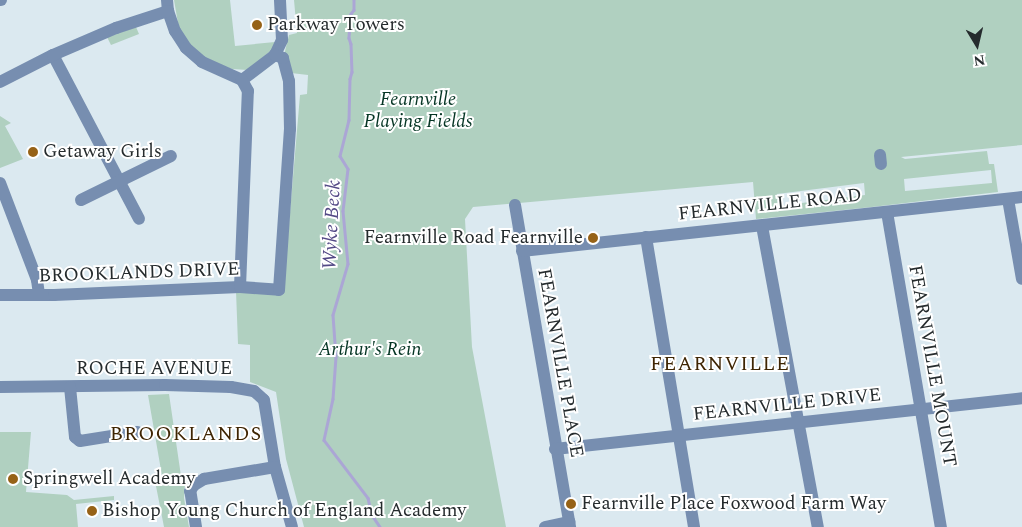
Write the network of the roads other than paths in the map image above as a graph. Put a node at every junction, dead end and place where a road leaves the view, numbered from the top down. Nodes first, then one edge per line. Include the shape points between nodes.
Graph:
1 (280, 0) edge
2 (168, 6) edge
3 (53, 55) junction
4 (279, 57) junction
5 (242, 80) junction
6 (0, 82) edge
7 (171, 156) dead end
8 (119, 181) junction
9 (0, 183) edge
10 (1022, 197) edge
11 (1008, 199) junction
12 (81, 200) dead end
13 (515, 204) dead end
14 (887, 212) junction
15 (139, 219) dead end
16 (762, 226) junction
17 (646, 237) junction
18 (522, 251) junction
19 (1022, 279) edge
20 (240, 287) junction
21 (0, 295) edge
22 (39, 295) junction
23 (0, 387) edge
24 (70, 387) junction
25 (1022, 398) edge
26 (921, 409) junction
27 (800, 422) junction
28 (137, 432) dead end
29 (677, 435) junction
30 (556, 449) junction
31 (275, 467) junction
32 (569, 525) edge
33 (196, 527) edge
34 (292, 527) edge
35 (544, 527) edge
36 (694, 527) edge
37 (818, 527) edge
38 (941, 527) edge

1 - 4 street via 282,40
2 - 3 street
2 - 5 street via 175,31 186,48 202,62
3 - 6 street
3 - 8 street
4 - 5 street
4 - 20 street, BROOKLANDS DRIVE via 289,81 290,129 280,290
5 - 20 street via 248,91
7 - 8 street
8 - 12 street
8 - 15 street
9 - 22 street via 37,280
10 - 11 street, FEARNVILLE ROAD
11 - 14 street, FEARNVILLE ROAD
11 - 19 street
13 - 18 street, FEARNVILLE PLACE
14 - 16 street, FEARNVILLE ROAD
14 - 26 street, FEARNVILLE MOUNT
16 - 17 street, FEARNVILLE ROAD
16 - 27 street
17 - 18 street, FEARNVILLE ROAD
17 - 29 street
18 - 30 street, FEARNVILLE PLACE
20 - 22 street, BROOKLANDS DRIVE
21 - 22 street, BROOKLANDS DRIVE
23 - 24 street, ROCHE AVENUE
24 - 28 street via 75,437 80,440
24 - 31 street, ROCHE AVENUE via 222,386 254,391 264,400
25 - 26 street, FEARNVILLE DRIVE
26 - 27 street, FEARNVILLE DRIVE
26 - 38 street, FEARNVILLE MOUNT
27 - 29 street, FEARNVILLE DRIVE
27 - 37 street
29 - 30 street, FEARNVILLE DRIVE
29 - 36 street
30 - 32 street, FEARNVILLE PLACE
31 - 33 street via 204,479 194,485 190,491
31 - 34 street, ROCHE AVENUE
32 - 35 street

